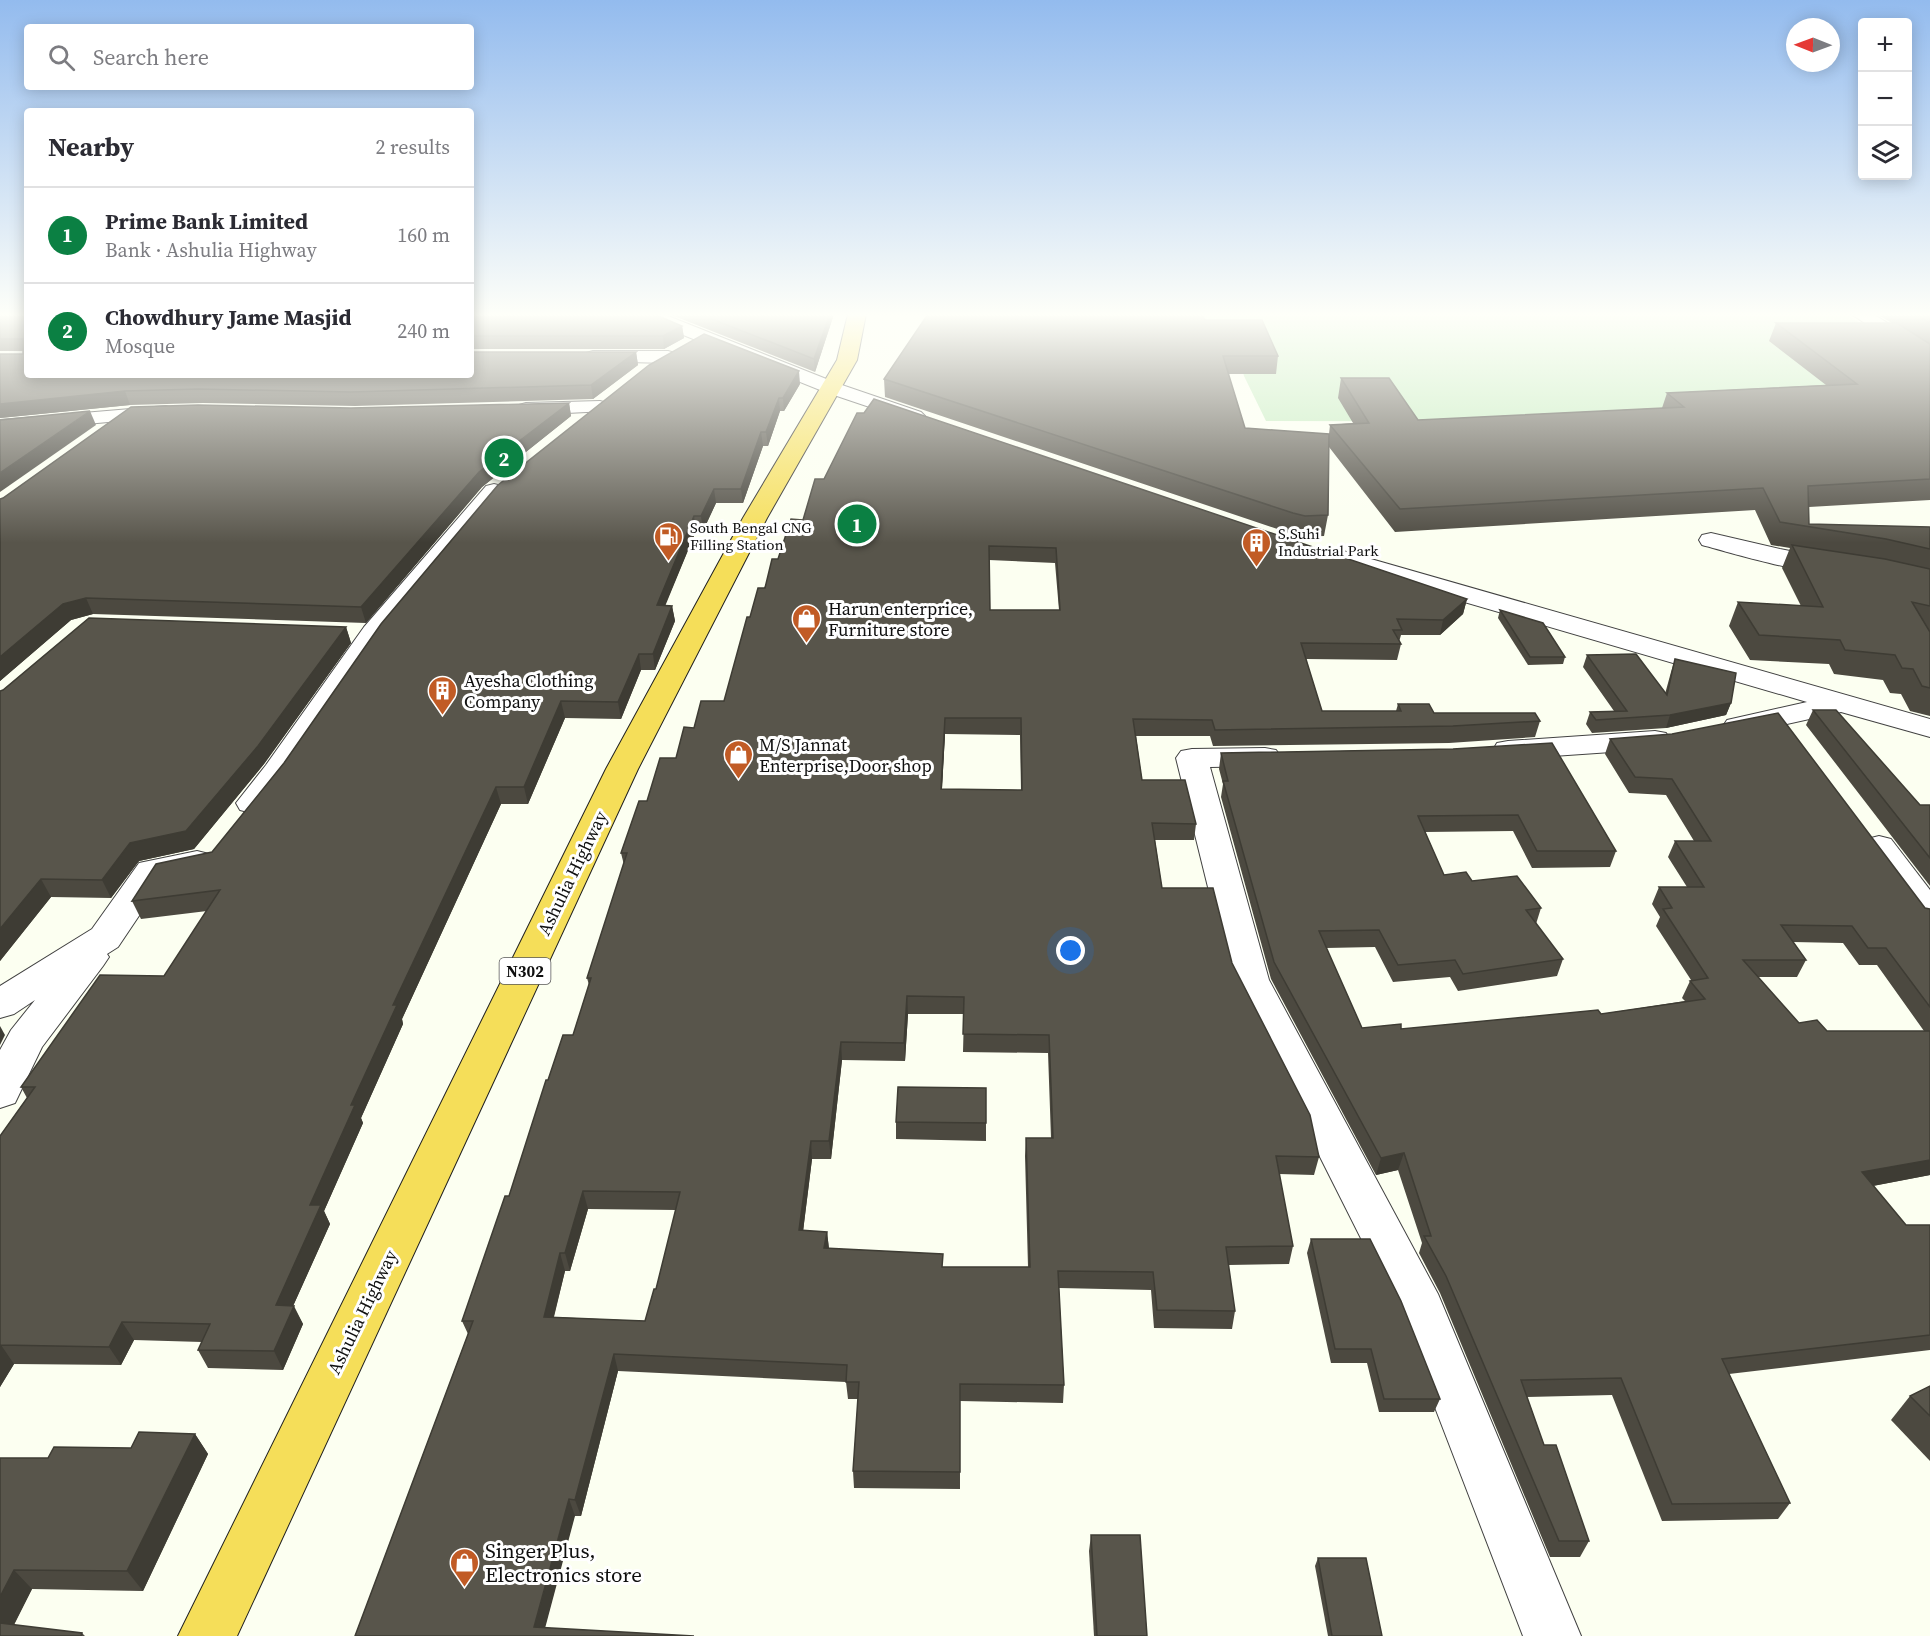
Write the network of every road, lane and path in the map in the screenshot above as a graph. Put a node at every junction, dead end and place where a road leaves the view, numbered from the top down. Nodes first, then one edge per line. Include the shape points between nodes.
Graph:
1 (620, 390) edge
2 (831, 390) edge
3 (839, 390) edge
4 (614, 395) junction
5 (503, 410) edge
6 (182, 411) edge
7 (130, 413) junction
8 (933, 423) edge
9 (0, 426) edge
10 (564, 435) edge
11 (93, 440) edge
12 (510, 478) edge
13 (1711, 540) dead end
14 (1315, 551) edge
15 (1856, 569) edge
16 (339, 632) edge
17 (374, 633) junction
18 (1845, 702) junction
19 (1930, 728) edge
20 (1472, 752) edge
21 (1297, 756) edge
22 (1859, 821) edge
23 (1930, 915) edge
24 (105, 938) junction
25 (0, 1004) edge
26 (0, 1092) edge
27 (207, 1636) edge
28 (1552, 1636) edge

1 - 4 street
2 - 27 highway, Ashulia Highway / N302 via 755,518 622,769
3 - 8 street
4 - 5 street
4 - 10 street
6 - 7 street
7 - 9 street
7 - 11 street
12 - 17 street via 492,493
13 - 15 street via 1780,557
14 - 18 street
16 - 17 street
17 - 24 street via 277,772 206,860 151,871
18 - 19 street
18 - 20 street via 1791,731 1695,734
21 - 28 street via 1192,758 1250,980 1421,1309
22 - 23 street
24 - 25 street
24 - 26 street via 25,1040

